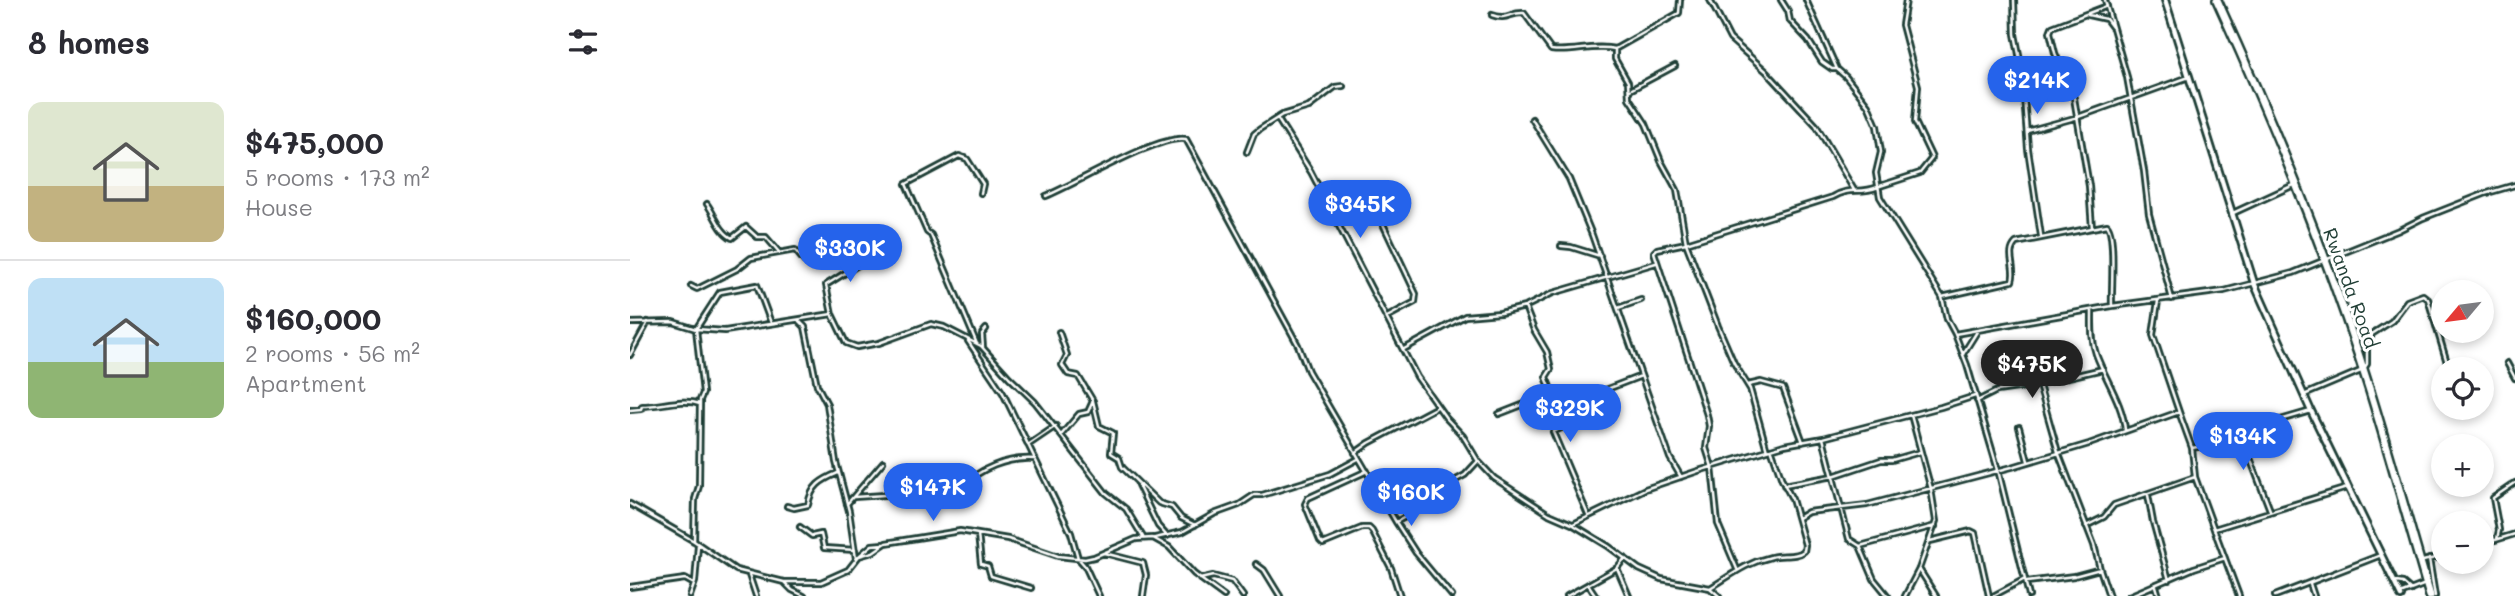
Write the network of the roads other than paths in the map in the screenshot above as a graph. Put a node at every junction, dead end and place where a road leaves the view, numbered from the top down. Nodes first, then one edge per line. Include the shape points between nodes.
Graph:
1 (1710, 0) edge
2 (1781, 0) edge
3 (1807, 0) edge
4 (1906, 0) edge
5 (2014, 0) edge
6 (2105, 0) edge
7 (2165, 0) edge
8 (2217, 0) edge
9 (1679, 1) edge
10 (2107, 6) junction
11 (2085, 14) junction
12 (1492, 15) dead end
13 (2114, 30) junction
14 (1615, 49) junction
15 (1675, 66) dead end
16 (1837, 69) junction
17 (2189, 77) junction
18 (1343, 86) dead end
19 (1630, 90) junction
20 (2131, 100) junction
21 (2078, 117) junction
22 (1277, 118) junction
23 (1532, 119) dead end
24 (2027, 131) junction
25 (1247, 152) dead end
26 (2296, 184) junction
27 (2515, 186) edge
28 (1878, 187) junction
29 (1854, 191) junction
30 (981, 193) dead end
31 (1046, 195) dead end
32 (706, 204) dead end
33 (1375, 207) dead end
34 (2233, 213) junction
35 (2092, 229) junction
36 (2041, 236) junction
37 (1686, 243) junction
38 (1560, 246) dead end
39 (779, 252) junction
40 (872, 256) dead end
41 (1600, 256) junction
42 (2324, 259) junction
43 (804, 261) dead end
44 (1656, 263) junction
45 (1608, 278) junction
46 (2254, 283) junction
47 (691, 286) dead end
48 (1942, 297) junction
49 (2172, 299) junction
50 (1641, 300) dead end
51 (2158, 301) junction
52 (2112, 306) junction
53 (1525, 307) junction
54 (1618, 308) junction
55 (2092, 311) junction
56 (832, 314) junction
57 (1386, 318) junction
58 (799, 321) junction
59 (648, 322) junction
60 (630, 323) edge
61 (772, 324) junction
62 (696, 329) junction
63 (986, 329) dead end
64 (1978, 329) junction
65 (1059, 332) dead end
66 (1955, 334) junction
67 (966, 338) junction
68 (977, 344) junction
69 (983, 348) junction
70 (1403, 349) junction
71 (1963, 354) junction
72 (630, 355) edge
73 (2445, 357) edge
74 (2507, 363) dead end
75 (2103, 369) junction
76 (2363, 370) junction
77 (1641, 376) junction
78 (2515, 378) edge
79 (2038, 384) junction
80 (1748, 385) junction
81 (1553, 393) junction
82 (2304, 395) junction
83 (1975, 396) junction
84 (1093, 401) junction
85 (1977, 401) junction
86 (701, 404) junction
87 (1438, 407) junction
88 (630, 410) edge
89 (2312, 411) junction
90 (2179, 412) junction
91 (1499, 414) dead end
92 (1911, 415) junction
93 (2211, 422) dead end
94 (1566, 425) junction
95 (1056, 426) junction
96 (2019, 427) dead end
97 (2246, 430) junction
98 (2125, 431) junction
99 (1062, 434) junction
100 (1823, 438) junction
101 (1803, 442) junction
102 (2218, 442) junction
103 (1028, 445) junction
104 (2192, 448) junction
105 (1770, 450) junction
106 (1920, 452) junction
107 (2058, 452) junction
108 (1355, 453) junction
109 (1035, 459) junction
110 (1358, 460) junction
111 (1478, 461) junction
112 (2028, 462) junction
113 (883, 463) dead end
114 (1712, 467) junction
115 (1998, 470) junction
116 (1367, 471) junction
117 (838, 473) junction
118 (1833, 476) junction
119 (1681, 477) junction
120 (2195, 477) junction
121 (1137, 481) junction
122 (2515, 483) edge
123 (1784, 485) junction
124 (2350, 488) junction
125 (960, 489) dead end
126 (1931, 489) junction
127 (931, 492) dead end
128 (2147, 494) junction
129 (853, 497) junction
130 (630, 504) edge
131 (846, 505) junction
132 (787, 506) dead end
133 (1841, 508) junction
134 (2270, 510) junction
135 (1588, 515) junction
136 (1798, 519) junction
137 (1396, 523) junction
138 (1572, 524) junction
139 (1195, 525) junction
140 (1935, 526) junction
141 (2085, 526) junction
142 (800, 527) dead end
143 (2214, 529) junction
144 (978, 534) junction
145 (2515, 534) edge
146 (1167, 536) junction
147 (1143, 537) junction
148 (1153, 538) junction
149 (2497, 539) junction
150 (2494, 540) edge
151 (694, 541) junction
152 (1930, 541) junction
153 (698, 544) junction
154 (883, 544) junction
155 (1860, 546) junction
156 (856, 550) junction
157 (1103, 553) junction
158 (2381, 555) junction
159 (857, 558) junction
160 (1078, 558) junction
161 (1625, 558) junction
162 (2225, 558) junction
163 (2429, 559) joint
164 (2420, 563) junction
165 (1256, 564) dead end
166 (1617, 568) junction
167 (1737, 569) junction
168 (1919, 569) junction
169 (2100, 569) junction
170 (749, 575) junction
171 (1200, 579) junction
172 (2169, 580) junction
173 (2026, 581) junction
174 (784, 582) junction
175 (2395, 582) junction
176 (694, 584) junction
177 (1588, 584) junction
178 (2310, 584) junction
179 (2426, 584) junction
180 (2156, 585) junction
181 (630, 587) edge
182 (1031, 588) dead end
183 (1710, 588) junction
184 (2411, 590) junction
185 (2401, 595) edge
186 (690, 596) edge
187 (755, 596) edge
188 (804, 596) edge
189 (1099, 596) edge
190 (1143, 596) edge
191 (1224, 596) edge
192 (1243, 596) edge
193 (1280, 596) edge
194 (1400, 596) edge
195 (1452, 596) edge
196 (1567, 596) edge
197 (1596, 596) edge
198 (1629, 596) edge
199 (1719, 596) edge
200 (1888, 596) edge
201 (1905, 596) edge
202 (1936, 596) edge
203 (1991, 596) edge
204 (2029, 596) edge
205 (2109, 596) edge
206 (2129, 596) edge
207 (2159, 596) edge
208 (2239, 596) edge
209 (2275, 596) edge
210 (2314, 596) edge
211 (2430, 596) edge
212 (2435, 596) edge

1 - 29 street via 1730,39 1816,125
2 - 16 street via 1791,24 1822,62
3 - 16 street
4 - 28 street via 1902,25 1918,86 1915,122 1932,159 1920,173
5 - 24 street
6 - 10 street
7 - 17 street
8 - 26 highway, Rwanda Road
9 - 14 street via 1677,14
10 - 11 street
10 - 13 street
11 - 13 street via 2106,19
11 - 21 street via 2052,27 2050,32
12 - 14 street via 1508,18 1524,13 1551,50
13 - 20 street
14 - 19 street
15 - 19 street
16 - 28 street via 1868,105 1877,126 1881,152
17 - 20 street
17 - 34 street
18 - 22 street via 1307,108
19 - 37 street via 1631,103 1677,190
20 - 21 street
20 - 49 street via 2148,214
21 - 24 street
21 - 35 street
22 - 25 street via 1256,132
22 - 57 street via 1311,172
23 - 41 street via 1569,179
24 - 36 street
26 - 34 street
26 - 42 highway, Rwanda Road
27 - 42 street
28 - 29 street
28 - 48 street
29 - 37 street
30 - 68 street via 984,184 967,159 959,156 906,184
31 - 108 street via 1146,149 1186,139
32 - 39 street via 725,234 732,238 746,227 757,237 766,237
33 - 57 street via 1416,294 1415,302
34 - 46 street
35 - 36 street
35 - 52 street via 2107,225 2111,229
36 - 48 street via 2012,246 2012,281
37 - 44 street via 1655,250
37 - 80 street via 1734,363
38 - 41 street
39 - 43 street via 795,250
39 - 47 street via 751,258 697,289
40 - 56 street via 826,285
41 - 45 street
42 - 46 street via 2292,274
42 - 76 highway, Rwanda Road
44 - 45 street
44 - 114 street via 1707,415 1706,448
45 - 53 street via 1553,293
45 - 54 street
46 - 49 street
46 - 82 street
48 - 66 street
49 - 51 street
50 - 54 street
51 - 52 street
51 - 90 street via 2153,335
52 - 55 street
53 - 70 street via 1465,316
53 - 81 street via 1547,352 1551,369 1546,377
54 - 77 street
55 - 64 street
55 - 75 street via 2093,343
56 - 58 street
56 - 67 street via 846,343 857,347 891,340 929,324
57 - 70 street
58 - 61 street
58 - 117 street via 827,404
59 - 60 street
59 - 62 street via 673,322
59 - 72 street
61 - 62 street via 725,331
61 - 62 street via 757,285 720,292
62 - 86 street
63 - 69 street
64 - 66 street
64 - 71 street
65 - 84 street via 1068,355 1062,365 1068,374 1078,376
66 - 71 street
67 - 68 street
67 - 103 street via 1003,393
68 - 69 street
69 - 95 street
70 - 87 street
71 - 83 street
73 - 76 street via 2423,295 2407,301 2392,321 2372,334
74 - 78 street
75 - 79 street
75 - 98 street
76 - 82 street
76 - 164 highway, Rwanda Road
77 - 94 street via 1602,391 1600,410
77 - 119 street
79 - 85 street via 1997,391
79 - 107 street
80 - 101 street via 1762,382 1783,388
80 - 105 street
81 - 91 street
81 - 94 street
82 - 89 street
83 - 85 street
83 - 92 street
84 - 99 street via 1088,412 1079,414
84 - 121 street via 1099,426 1113,433 1111,453
85 - 115 street
86 - 88 street
86 - 151 street
87 - 108 street
87 - 111 street
89 - 97 street
89 - 124 street
90 - 98 street
90 - 104 street
92 - 100 street
92 - 106 street
93 - 102 street
94 - 135 street via 1553,432
95 - 99 street
95 - 103 street
96 - 112 street
97 - 102 street
97 - 134 street via 2245,444
98 - 107 street
99 - 147 street via 1106,493 1133,518
100 - 101 street
100 - 118 street
101 - 105 street
102 - 104 street
103 - 109 street
104 - 120 street
105 - 114 street
105 - 123 street
106 - 118 street
106 - 126 street
107 - 112 street
107 - 141 street
108 - 110 street
109 - 125 street via 1004,461
109 - 160 street via 1071,533
110 - 116 street
110 - 139 street via 1330,474 1254,495
111 - 137 street via 1456,480 1452,491
111 - 138 street via 1494,478
112 - 115 street
113 - 129 street
114 - 119 street
114 - 167 street via 1718,524
115 - 126 street
115 - 173 street
116 - 137 street
116 - 194 street via 1308,498 1305,504 1324,544 1369,528
117 - 131 street
117 - 132 street via 822,479 810,492 808,505
118 - 123 street
118 - 133 street
119 - 135 street
120 - 128 street
120 - 143 street
121 - 139 street via 1159,503
121 - 146 street
122 - 149 street via 2493,498
123 - 136 street
124 - 134 street
124 - 158 street
126 - 133 street
126 - 140 street
127 - 129 street
128 - 141 street via 2115,505 2104,517
128 - 172 street
129 - 131 street
130 - 151 street
131 - 156 street
133 - 136 street via 1808,512
133 - 155 street via 1849,539
134 - 143 street
135 - 138 street
136 - 167 street via 1805,548 1802,554 1773,556
137 - 195 street
138 - 161 street
139 - 146 street
140 - 152 street
140 - 155 street
141 - 169 street
142 - 156 street via 812,536 821,534 824,548
143 - 162 street
144 - 154 street via 952,531
144 - 160 street
144 - 182 street via 981,564 988,566 991,576
145 - 149 street
146 - 148 street
147 - 148 street
147 - 157 street
148 - 171 street via 1169,547
149 - 150 street
151 - 153 street
152 - 168 street
152 - 203 street via 1975,533
153 - 170 street
153 - 176 street
154 - 159 street
154 - 159 street via 872,545
155 - 200 street via 1874,579
156 - 159 street
157 - 160 street
157 - 190 street via 1143,563
158 - 175 street
158 - 178 street
159 - 174 street via 848,570 821,582
160 - 189 street
161 - 166 street
161 - 183 street via 1661,579
162 - 172 street
162 - 208 street
163 - 164 street
163 - 212 street
164 - 179 highway, Rwanda Road
165 - 193 street via 1265,570
166 - 177 street
166 - 198 street
167 - 183 street
168 - 201 street
168 - 202 street
169 - 173 street
169 - 205 street
170 - 174 street
170 - 187 street
171 - 191 street
171 - 192 street via 1213,576 1232,581
172 - 180 street
173 - 203 street
173 - 204 street
174 - 188 street
175 - 184 street
175 - 185 street
176 - 181 street via 685,579
176 - 186 street
177 - 196 street
177 - 197 street
178 - 209 street
178 - 210 street
179 - 184 street
179 - 211 highway, Rwanda Road
180 - 206 street
180 - 207 street
183 - 199 street
184 - 185 street

